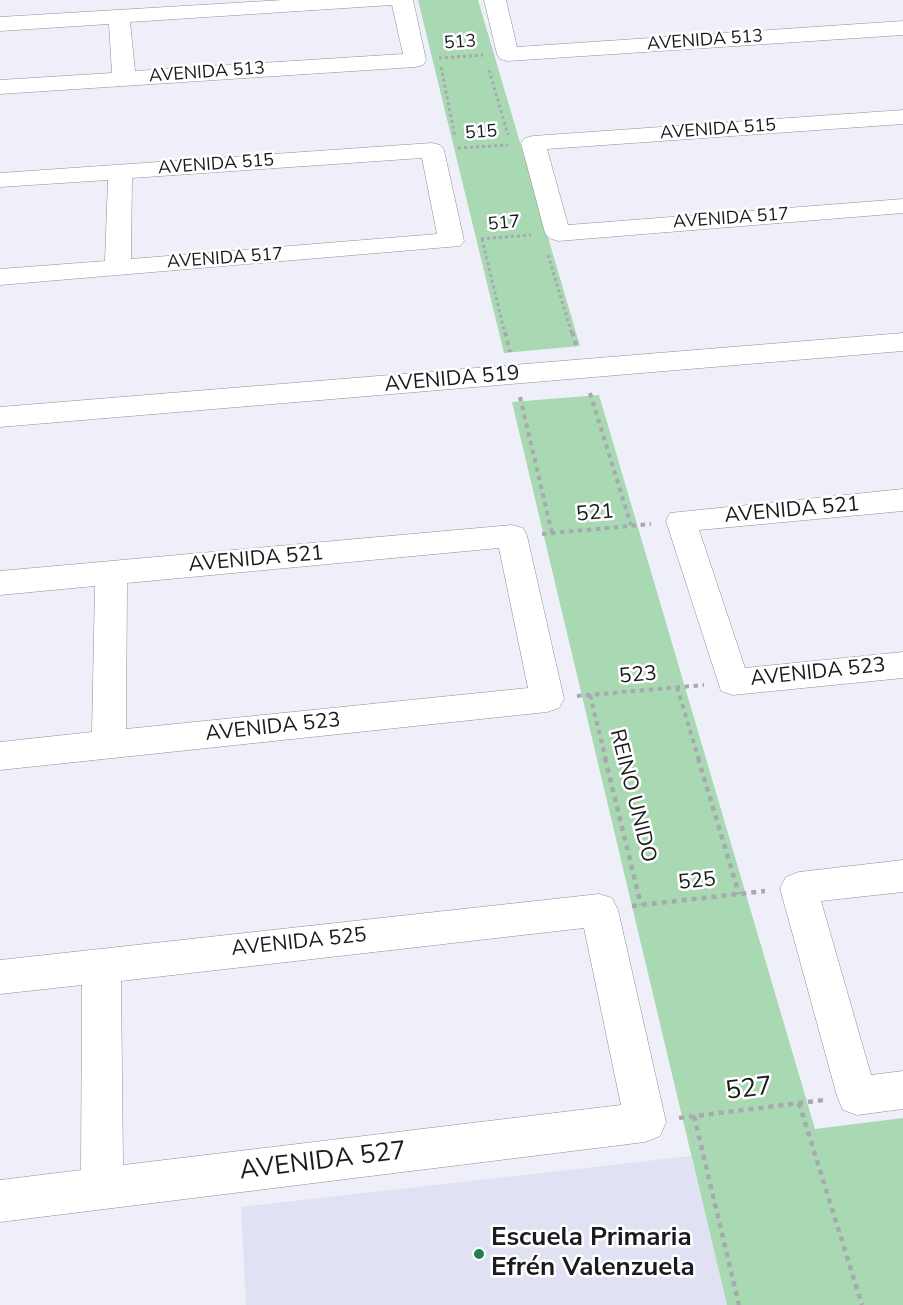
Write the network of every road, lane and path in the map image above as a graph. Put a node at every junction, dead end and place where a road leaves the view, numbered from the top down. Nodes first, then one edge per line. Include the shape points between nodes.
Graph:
1 (387, 0) edge
2 (402, 0) edge
3 (495, 0) edge
4 (119, 17) junction
5 (0, 24) edge
6 (903, 28) edge
7 (508, 54) junction
8 (485, 55) junction
9 (124, 79) junction
10 (0, 87) edge
11 (903, 117) edge
12 (521, 144) junction
13 (457, 148) junction
14 (432, 150) junction
15 (120, 172) junction
16 (0, 180) edge
17 (903, 206) edge
18 (558, 233) junction
19 (451, 242) junction
20 (118, 267) junction
21 (0, 277) edge
22 (903, 342) edge
23 (0, 417) edge
24 (903, 500) edge
25 (681, 521) junction
26 (512, 536) junction
27 (111, 573) junction
28 (0, 583) edge
29 (903, 665) edge
30 (733, 682) junction
31 (678, 687) junction
32 (590, 695) junction
33 (546, 699) junction
34 (109, 745) junction
35 (0, 756) edge
36 (903, 876) edge
37 (798, 888) junction
38 (739, 894) junction
39 (641, 905) junction
40 (599, 910) junction
41 (101, 965) junction
42 (0, 976) edge
43 (903, 1090) edge
44 (857, 1096) junction
45 (799, 1103) junction
46 (694, 1116) junction
47 (645, 1122) junction
48 (102, 1189) junction
49 (0, 1201) edge
50 (739, 1305) edge
51 (862, 1305) edge

1 - 4 street
2 - 9 street, AVENIDA 513 via 415,60
3 - 7 street
4 - 5 street
4 - 9 street
6 - 7 street, AVENIDA 513
7 - 8 path, 513
8 - 12 path
8 - 13 path, 513 via 439,58
9 - 10 street, AVENIDA 513
11 - 12 street, AVENIDA 515
12 - 13 path, 515
12 - 18 street
13 - 14 path, 515
14 - 15 street, AVENIDA 515
14 - 19 street
15 - 16 street, AVENIDA 515
15 - 20 street
17 - 18 street, AVENIDA 517
18 - 19 path, 517
19 - 20 street, AVENIDA 517
20 - 21 street, AVENIDA 517
22 - 23 street, AVENIDA 519
24 - 25 street, AVENIDA 521
25 - 26 path, 521
25 - 30 street
26 - 27 street, AVENIDA 521
26 - 33 street
27 - 28 street, AVENIDA 521
27 - 34 street
29 - 30 street, AVENIDA 523
30 - 31 path, 523
31 - 32 path, 523
31 - 38 path
32 - 33 path, 523
32 - 39 path, REINO UNIDO
33 - 34 street, AVENIDA 523
34 - 35 street, AVENIDA 523
36 - 37 street
37 - 38 path, 525
37 - 44 street
38 - 39 path, 525
39 - 40 path, 525
40 - 41 street, AVENIDA 525
40 - 47 street
41 - 42 street, AVENIDA 525
41 - 48 street
43 - 44 street
44 - 45 path, 527
45 - 46 path, 527
45 - 51 path
46 - 47 path, 527
46 - 50 path
47 - 48 street, AVENIDA 527
48 - 49 street, AVENIDA 527

